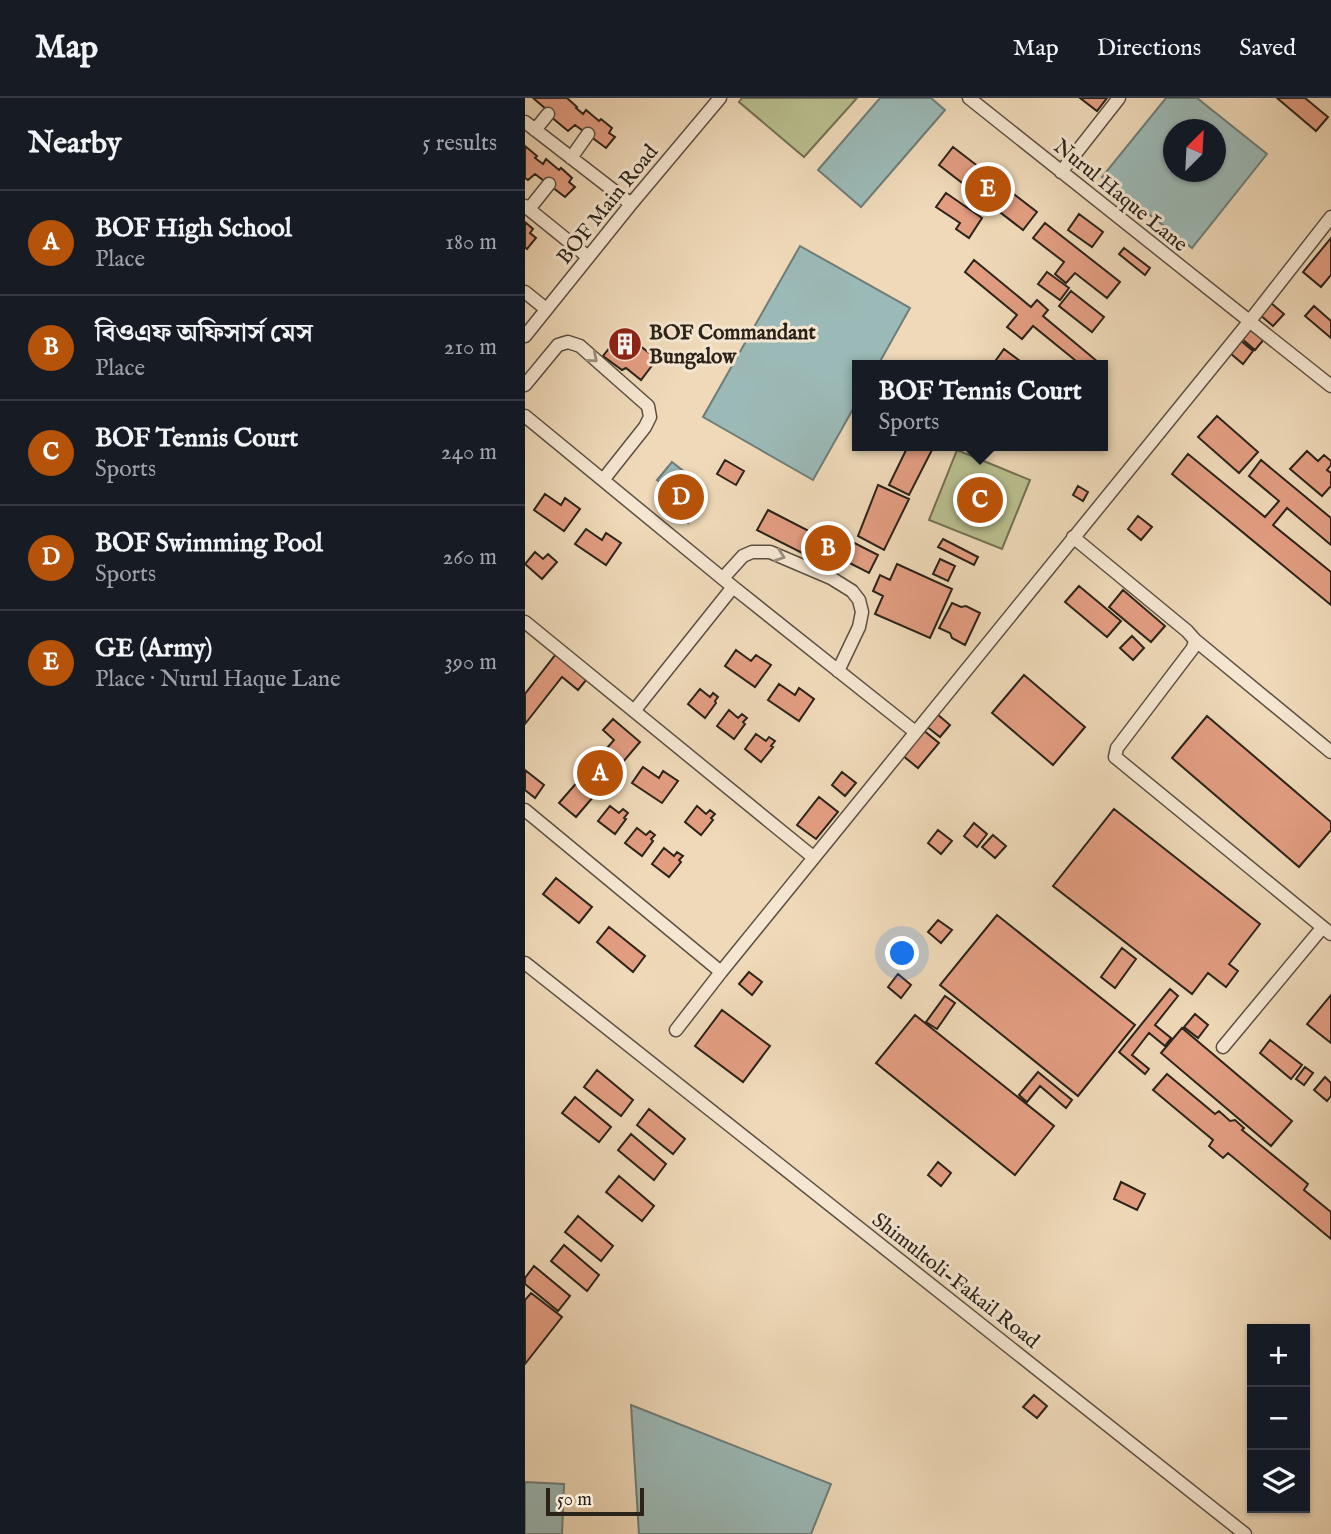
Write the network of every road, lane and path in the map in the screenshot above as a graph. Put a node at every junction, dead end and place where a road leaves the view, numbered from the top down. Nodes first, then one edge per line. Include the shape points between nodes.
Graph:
1 (720, 98) edge
2 (969, 98) edge
3 (1119, 98) edge
4 (548, 114) dead end
5 (530, 126) edge
6 (589, 134) dead end
7 (571, 158) junction
8 (1061, 172) junction
9 (549, 184) dead end
10 (631, 204) junction
11 (527, 208) edge
12 (1331, 217) edge
13 (588, 257) junction
14 (525, 292) edge
15 (546, 309) junction
16 (1249, 322) junction
17 (525, 336) edge
18 (525, 385) edge
19 (1331, 386) edge
20 (525, 415) edge
21 (603, 480) junction
22 (1073, 537) junction
23 (728, 583) junction
24 (525, 622) edge
25 (1195, 640) junction
26 (838, 671) junction
27 (633, 711) junction
28 (915, 732) junction
29 (1331, 752) edge
30 (525, 810) edge
31 (813, 858) junction
32 (1327, 931) edge
33 (525, 963) edge
34 (721, 972) junction
35 (677, 1030) dead end
36 (1223, 1047) dead end
37 (1245, 1534) edge

1 - 10 street, BOF Main Road
2 - 8 street, Nurul Haque Lane
3 - 8 street
4 - 5 street
5 - 7 street
6 - 7 street
7 - 10 street
8 - 16 street, Nurul Haque Lane
9 - 11 street
10 - 13 street, BOF Main Road
11 - 13 street
12 - 16 street
13 - 15 street, BOF Main Road
14 - 15 street
15 - 17 street, BOF Main Road
16 - 19 street, Nurul Haque Lane
16 - 22 street
18 -> 21 street via 558,345 568,342 580,346 647,406 650,417 645,427
20 - 21 street
21 - 23 street
22 - 25 street
22 - 28 street
23 - 26 street
23 -> 26 street via 743,556 770,552 852,591 862,612
23 - 27 street
24 - 27 street
25 - 29 street
25 - 32 street via 1115,757
26 - 28 street
27 - 31 street
28 - 31 street
30 - 34 street
31 - 34 street
32 - 36 street
33 - 37 street, Shimultoli-Fakail Road
34 - 35 street

